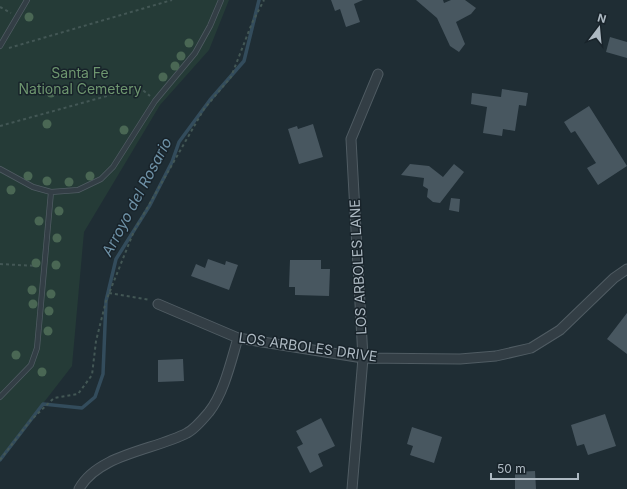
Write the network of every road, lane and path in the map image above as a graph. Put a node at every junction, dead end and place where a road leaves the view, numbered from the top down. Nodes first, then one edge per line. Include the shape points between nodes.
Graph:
1 (28, 0) edge
2 (172, 0) edge
3 (221, 0) edge
4 (264, 0) edge
5 (0, 7) edge
6 (18, 16) junction
7 (0, 46) edge
8 (8, 48) dead end
9 (378, 74) dead end
10 (155, 101) junction
11 (0, 126) edge
12 (0, 169) edge
13 (51, 192) junction
14 (0, 264) edge
15 (45, 267) junction
16 (627, 269) edge
17 (109, 293) junction
18 (158, 304) joint
19 (238, 338) junction
20 (363, 358) junction
21 (0, 397) edge
22 (0, 460) edge
23 (79, 489) edge
24 (352, 489) edge

1 - 6 lane
2 - 8 path
3 - 10 lane via 195,53
4 - 17 path via 231,77 204,109 134,230
5 - 6 path
6 - 7 lane
9 - 20 street, LOS ARBOLES LANE via 351,139
10 - 11 path via 139,87
10 - 13 lane via 116,162 104,176 82,189
12 - 13 lane via 33,188
13 - 15 lane
14 - 15 path
15 - 21 lane via 35,355 31,365
16 - 20 street, LOS ARBOLES DRIVE via 614,278 560,330 531,348 496,356 460,359
17 - 18 path via 146,298
17 - 22 path via 96,342 92,375 78,394 54,398 30,421
18 - 19 street, LOS ARBOLES DRIVE
19 - 20 street, LOS ARBOLES DRIVE
19 - 23 street via 224,383 210,411 188,432 110,462 96,470
20 - 24 street, LOS ARBOLES LANE

